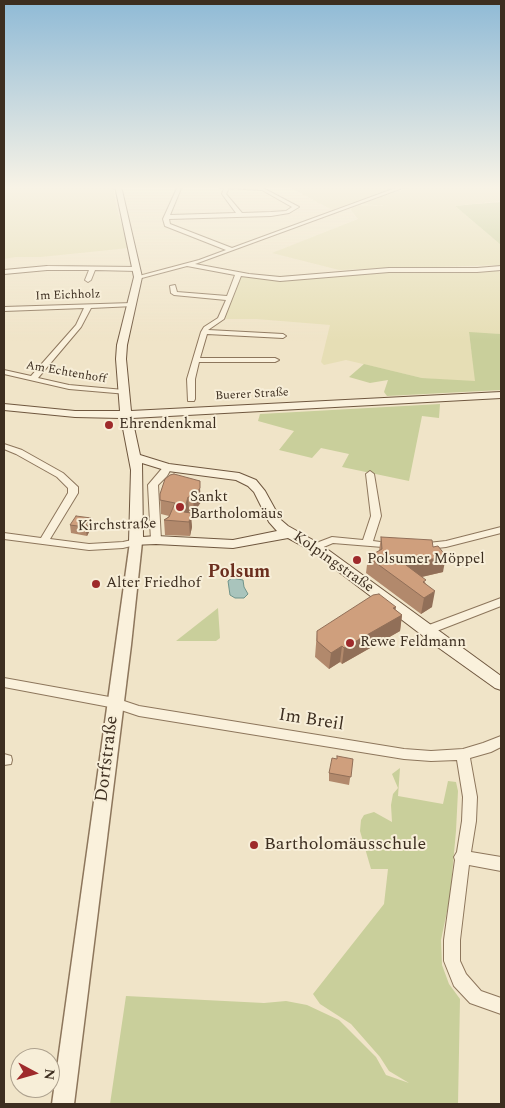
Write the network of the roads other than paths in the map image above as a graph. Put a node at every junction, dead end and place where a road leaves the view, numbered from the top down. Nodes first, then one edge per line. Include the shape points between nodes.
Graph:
1 (129, 238) edge
2 (198, 238) edge
3 (265, 238) edge
4 (232, 250) junction
5 (188, 265) junction
6 (93, 268) junction
7 (501, 268) edge
8 (4, 272) edge
9 (137, 273) junction
10 (239, 274) junction
11 (88, 280) dead end
12 (173, 286) dead end
13 (180, 294) junction
14 (229, 298) junction
15 (176, 303) dead end
16 (132, 306) junction
17 (88, 307) junction
18 (4, 309) edge
19 (204, 332) junction
20 (283, 336) dead end
21 (196, 360) junction
22 (276, 360) dead end
23 (4, 372) edge
24 (33, 379) junction
25 (124, 392) junction
26 (501, 395) edge
27 (191, 399) dead end
28 (4, 407) edge
29 (126, 415) junction
30 (4, 446) edge
31 (135, 457) junction
32 (168, 467) junction
33 (370, 474) dead end
34 (501, 530) edge
35 (290, 532) junction
36 (4, 536) edge
37 (156, 540) junction
38 (44, 541) junction
39 (136, 542) junction
40 (367, 544) junction
41 (315, 547) junction
42 (501, 602) edge
43 (426, 631) junction
44 (4, 682) edge
45 (501, 684) edge
46 (115, 703) junction
47 (501, 741) edge
48 (464, 754) junction
49 (461, 857) junction
50 (501, 864) edge
51 (501, 1006) edge
52 (63, 1104) edge

1 - 9 main road
2 - 4 street
3 - 4 street
4 - 5 street
5 - 9 street
5 - 10 street
6 - 8 street
6 - 9 street
6 - 11 street
7 - 10 street via 389,270 280,279
9 - 16 main road, Dorfstraße
10 - 14 street
12 - 13 street via 174,293
13 - 14 street
13 - 15 street
14 - 19 street via 221,319
16 - 17 street, Im Eichholz
16 - 25 main road, Dorfstraße via 122,345
17 - 18 street, Im Eichholz
17 - 24 street via 79,326
19 - 20 street
19 - 21 street
21 - 22 street
21 - 27 street
23 - 24 street, Am Echtenhoff
24 - 25 street, Am Echtenhoff via 69,387
25 - 29 main road, Dorfstraße
26 - 29 main road, Buerer Straße
28 - 29 main road, Buerer Straße
29 - 31 main road, Dorfstraße
30 - 38 street via 60,474 73,487 73,494
31 - 32 main road, Kolpingstraße
31 - 39 main road, Dorfstraße
32 - 35 main road, Kolpingstraße via 248,480 257,487 276,522
32 - 37 street via 153,485
33 - 40 street via 376,516
34 - 40 street via 429,548
35 - 37 main road, Kirchstraße via 233,544
35 - 41 main road, Kolpingstraße
36 - 38 street, Kirchstraße
37 - 39 main road, Kirchstraße
38 - 39 street, Kirchstraße via 89,547
39 - 46 street, Dorfstraße
40 - 41 street via 332,540
41 - 43 main road, Kolpingstraße
42 - 43 street
43 - 45 main road, Kolpingstraße
44 - 46 street, Im Breil
46 - 48 street, Im Breil via 139,711 404,754
46 - 52 street, Dorfstraße
47 - 48 street, Im Breil
48 - 49 street via 470,805
49 - 50 street
49 - 51 street via 452,961 460,980 476,997

